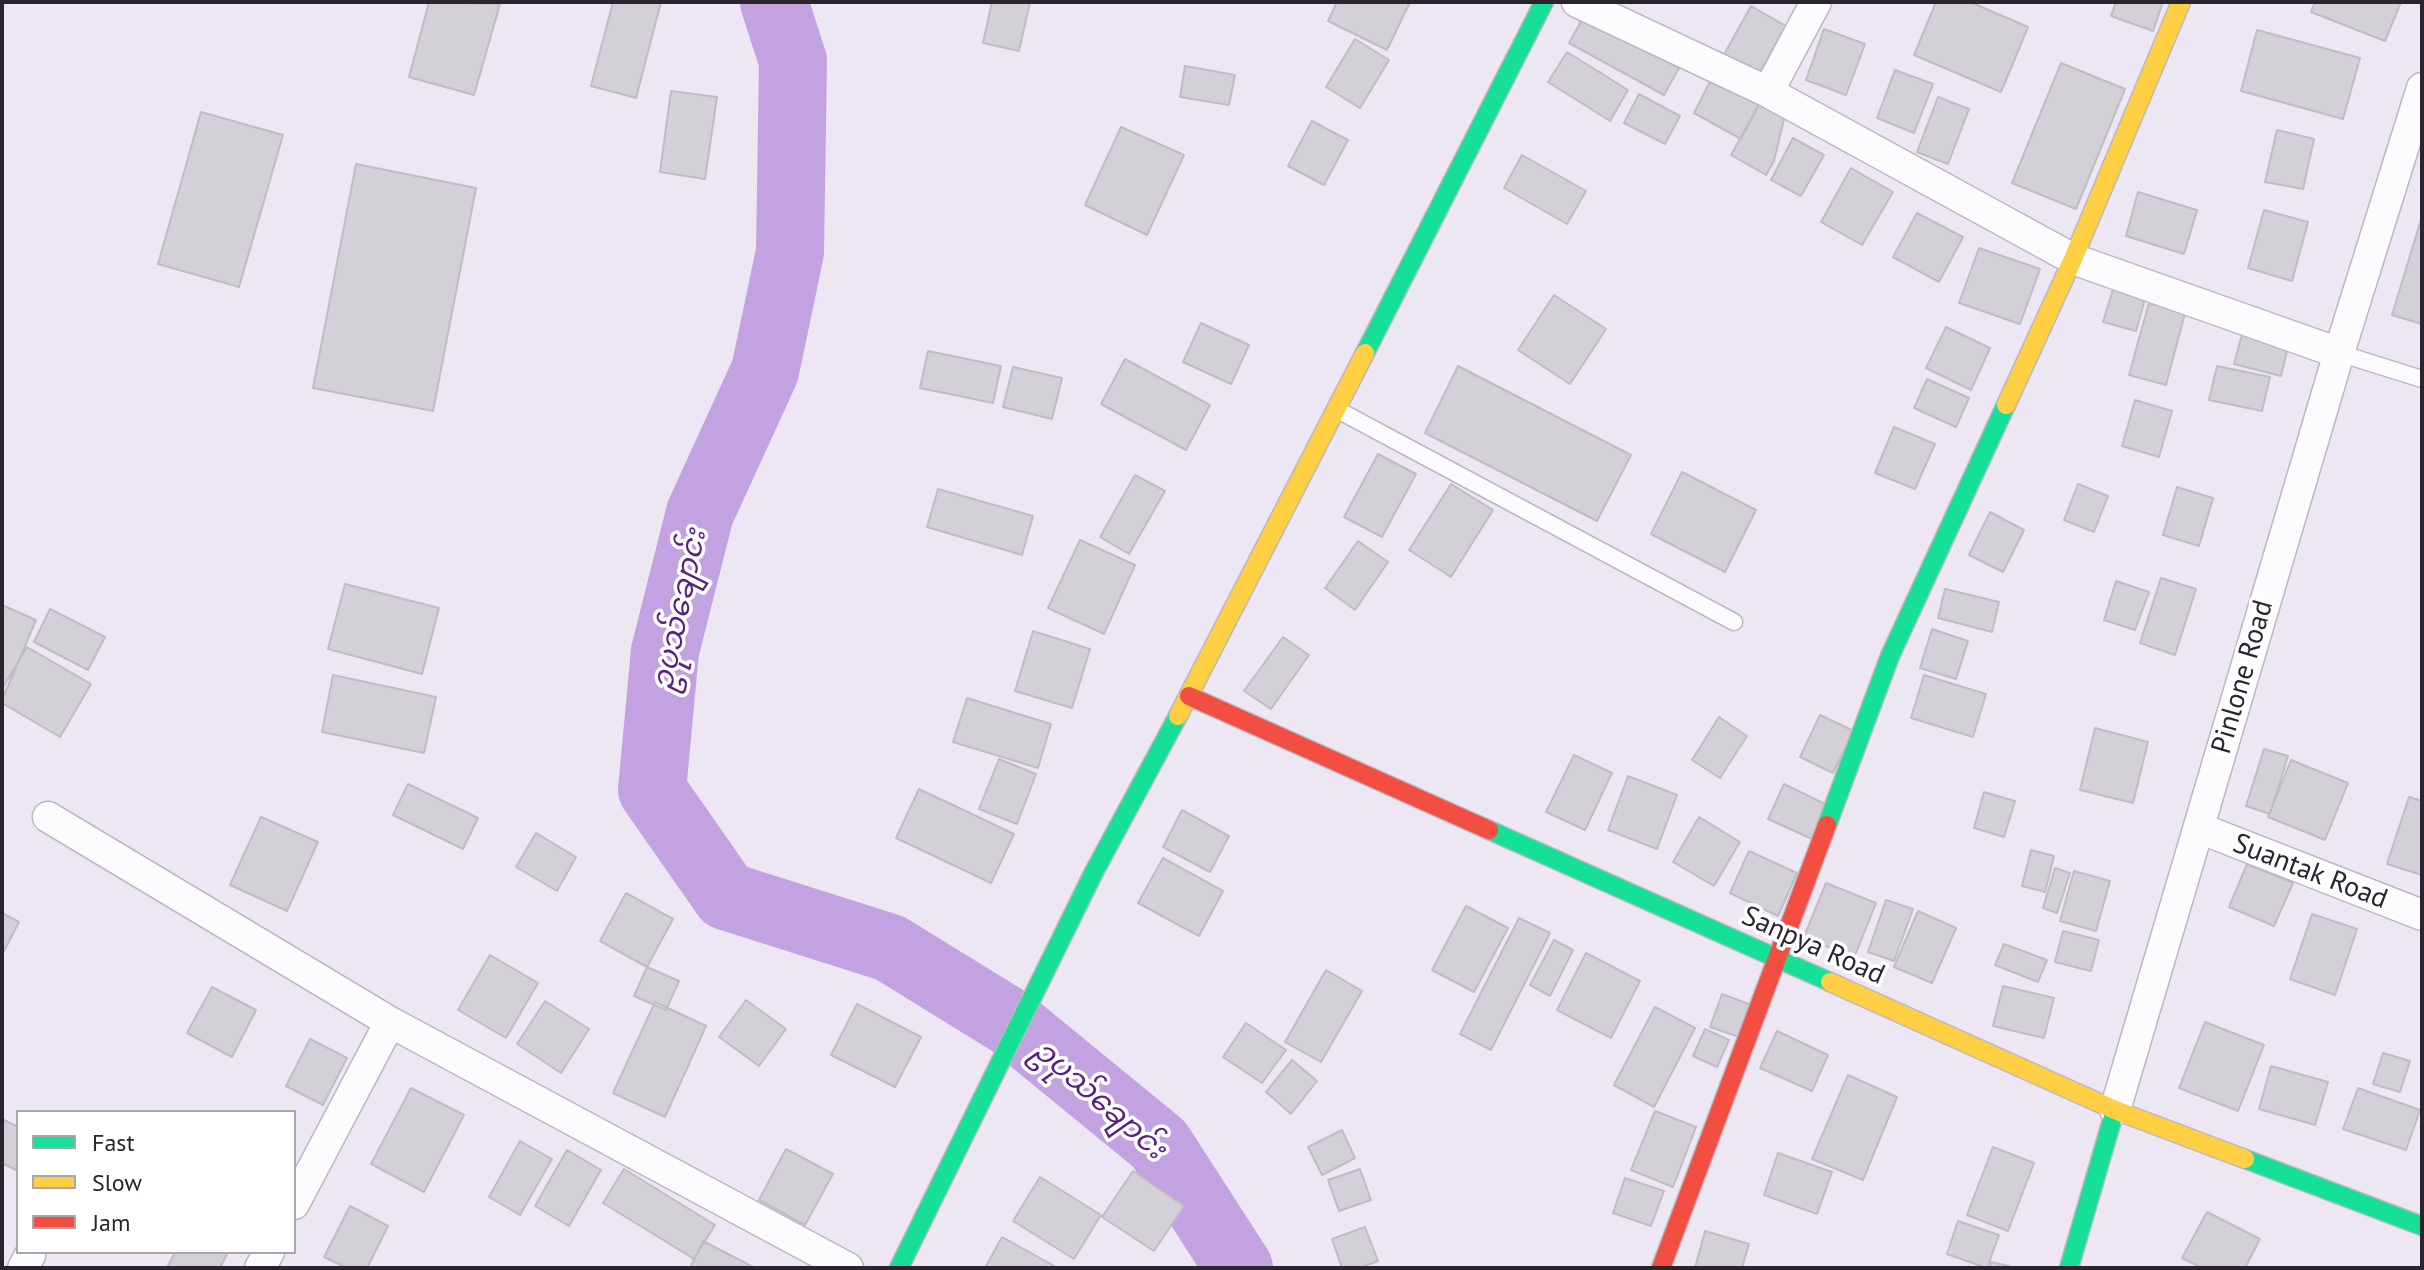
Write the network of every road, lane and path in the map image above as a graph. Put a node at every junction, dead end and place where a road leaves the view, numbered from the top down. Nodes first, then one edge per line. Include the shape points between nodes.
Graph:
1 (1544, 2) edge
2 (1577, 2) edge
3 (1816, 2) edge
4 (2181, 2) edge
5 (2422, 88) edge
6 (1768, 92) junction
7 (2073, 259) junction
8 (2339, 353) junction
9 (2422, 379) edge
10 (1334, 408) junction
11 (1734, 622) dead end
12 (1189, 696) junction
13 (48, 817) dead end
14 (2199, 828) junction
15 (2422, 915) edge
16 (1778, 961) junction
17 (390, 1022) junction
18 (2115, 1110) junction
19 (296, 1200) edge
20 (2422, 1226) edge
21 (848, 1268) edge
22 (899, 1268) edge
23 (1661, 1268) edge
24 (2069, 1268) edge

1 - 10 main road
2 - 6 street
3 - 6 street
4 - 7 main road
5 - 8 street, Pinlone Road
6 - 7 street
7 - 8 street
7 - 16 main road via 1890,656
8 - 9 lane
8 - 14 street, Pinlone Road
10 - 11 lane
10 - 12 main road
12 - 16 main road, Sanpya Road
12 - 22 main road via 1094,872
13 - 17 street
14 - 15 street, Suantak Road
14 - 18 street, Pinlone Road
16 - 18 main road, Sanpya Road
16 - 23 main road
17 - 19 street
17 - 21 street
18 - 20 main road, Sanpya Road
18 - 24 main road, Pinlone Road

